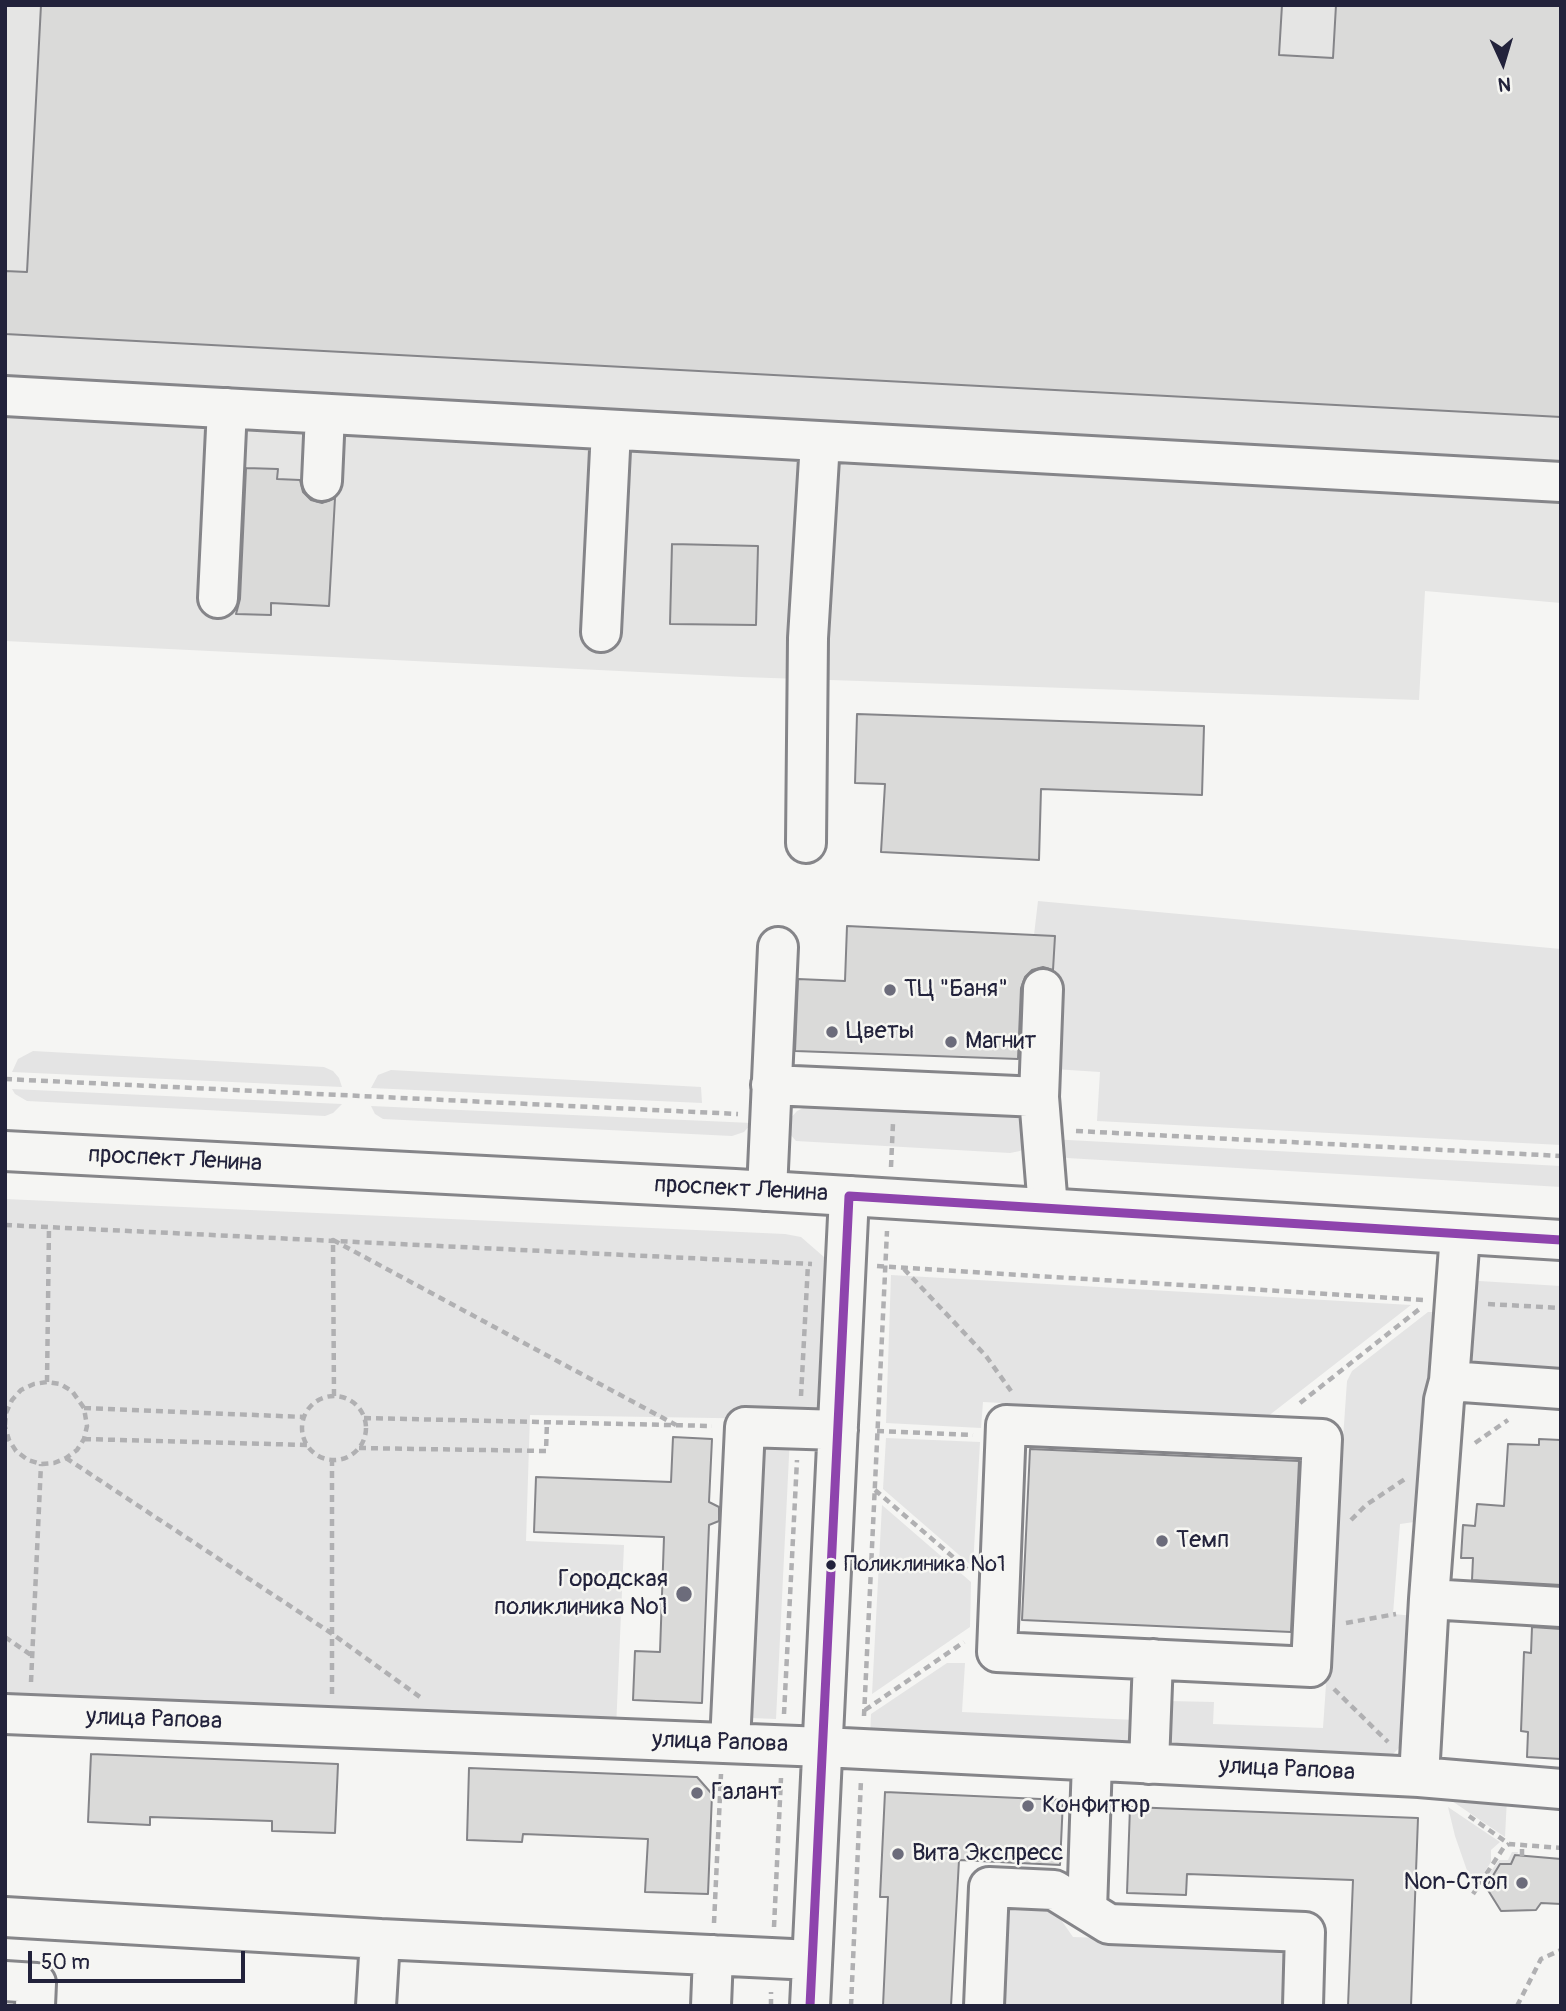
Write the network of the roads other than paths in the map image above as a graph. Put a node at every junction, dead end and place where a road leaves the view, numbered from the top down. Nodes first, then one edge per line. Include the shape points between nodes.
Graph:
1 (5, 396) edge
2 (227, 408) junction
3 (325, 414) junction
4 (611, 430) junction
5 (820, 442) junction
6 (322, 481) dead end
7 (1561, 482) edge
8 (218, 598) dead end
9 (601, 632) dead end
10 (806, 843) dead end
11 (779, 947) dead end
12 (1043, 989) dead end
13 (770, 1100) junction
14 (1040, 1113) junction
15 (5, 1151) edge
16 (767, 1191) junction
17 (849, 1196) junction
18 (1048, 1208) junction
19 (1460, 1234) junction
20 (1561, 1240) edge
21 (1450, 1381) junction
22 (1561, 1389) edge
23 (838, 1430) junction
24 (1429, 1604) junction
25 (1561, 1606) edge
26 (1153, 1659) junction
27 (17, 1714) edge
28 (730, 1744) junction
29 (823, 1747) junction
30 (1092, 1761) junction
31 (1149, 1763) junction
32 (1419, 1777) junction
33 (1561, 1789) edge
34 (1087, 1910) junction
35 (5, 1917) edge
36 (380, 1939) junction
37 (713, 1955) junction
38 (812, 1960) junction
39 (5, 1981) edge
40 (34, 2006) edge
41 (376, 2006) edge
42 (711, 2006) edge
43 (810, 2006) edge
44 (984, 2006) edge
45 (1303, 2006) edge

1 - 2 street
2 - 3 street
2 - 8 street
3 - 4 street
3 - 6 street
4 - 5 street
4 - 9 street
5 - 7 street
5 - 10 street via 808,638
11 - 13 street
12 - 14 street
13 - 14 street
13 - 16 street
14 - 18 street
15 - 16 street, проспект Ленина
16 - 17 street, проспект Ленина
17 - 18 street, проспект Ленина
17 - 23 street
18 - 19 street, проспект Ленина
19 - 20 street, проспект Ленина
19 - 21 street
21 - 22 street
21 - 24 street via 1444,1400
23 - 28 street via 745,1427
23 - 29 street
24 - 25 street
24 - 32 street
26 - 26 street via 997,1652 1018,1431 1322,1439 1312,1649
26 - 31 street
27 - 28 street, улица Рапова
28 - 29 street, улица Рапова
29 - 30 street, улица Рапова
29 - 38 street
30 - 31 street, улица Рапова
30 - 34 street
31 - 32 street, улица Рапова
32 - 33 street, улица Рапова
34 - 44 street via 1054,1890 989,1887
34 - 45 street via 1109,1924 1305,1932
35 - 36 street
36 - 37 street
36 - 41 street
37 - 38 street
37 - 42 street
38 - 43 street
39 - 40 street via 36,1983

